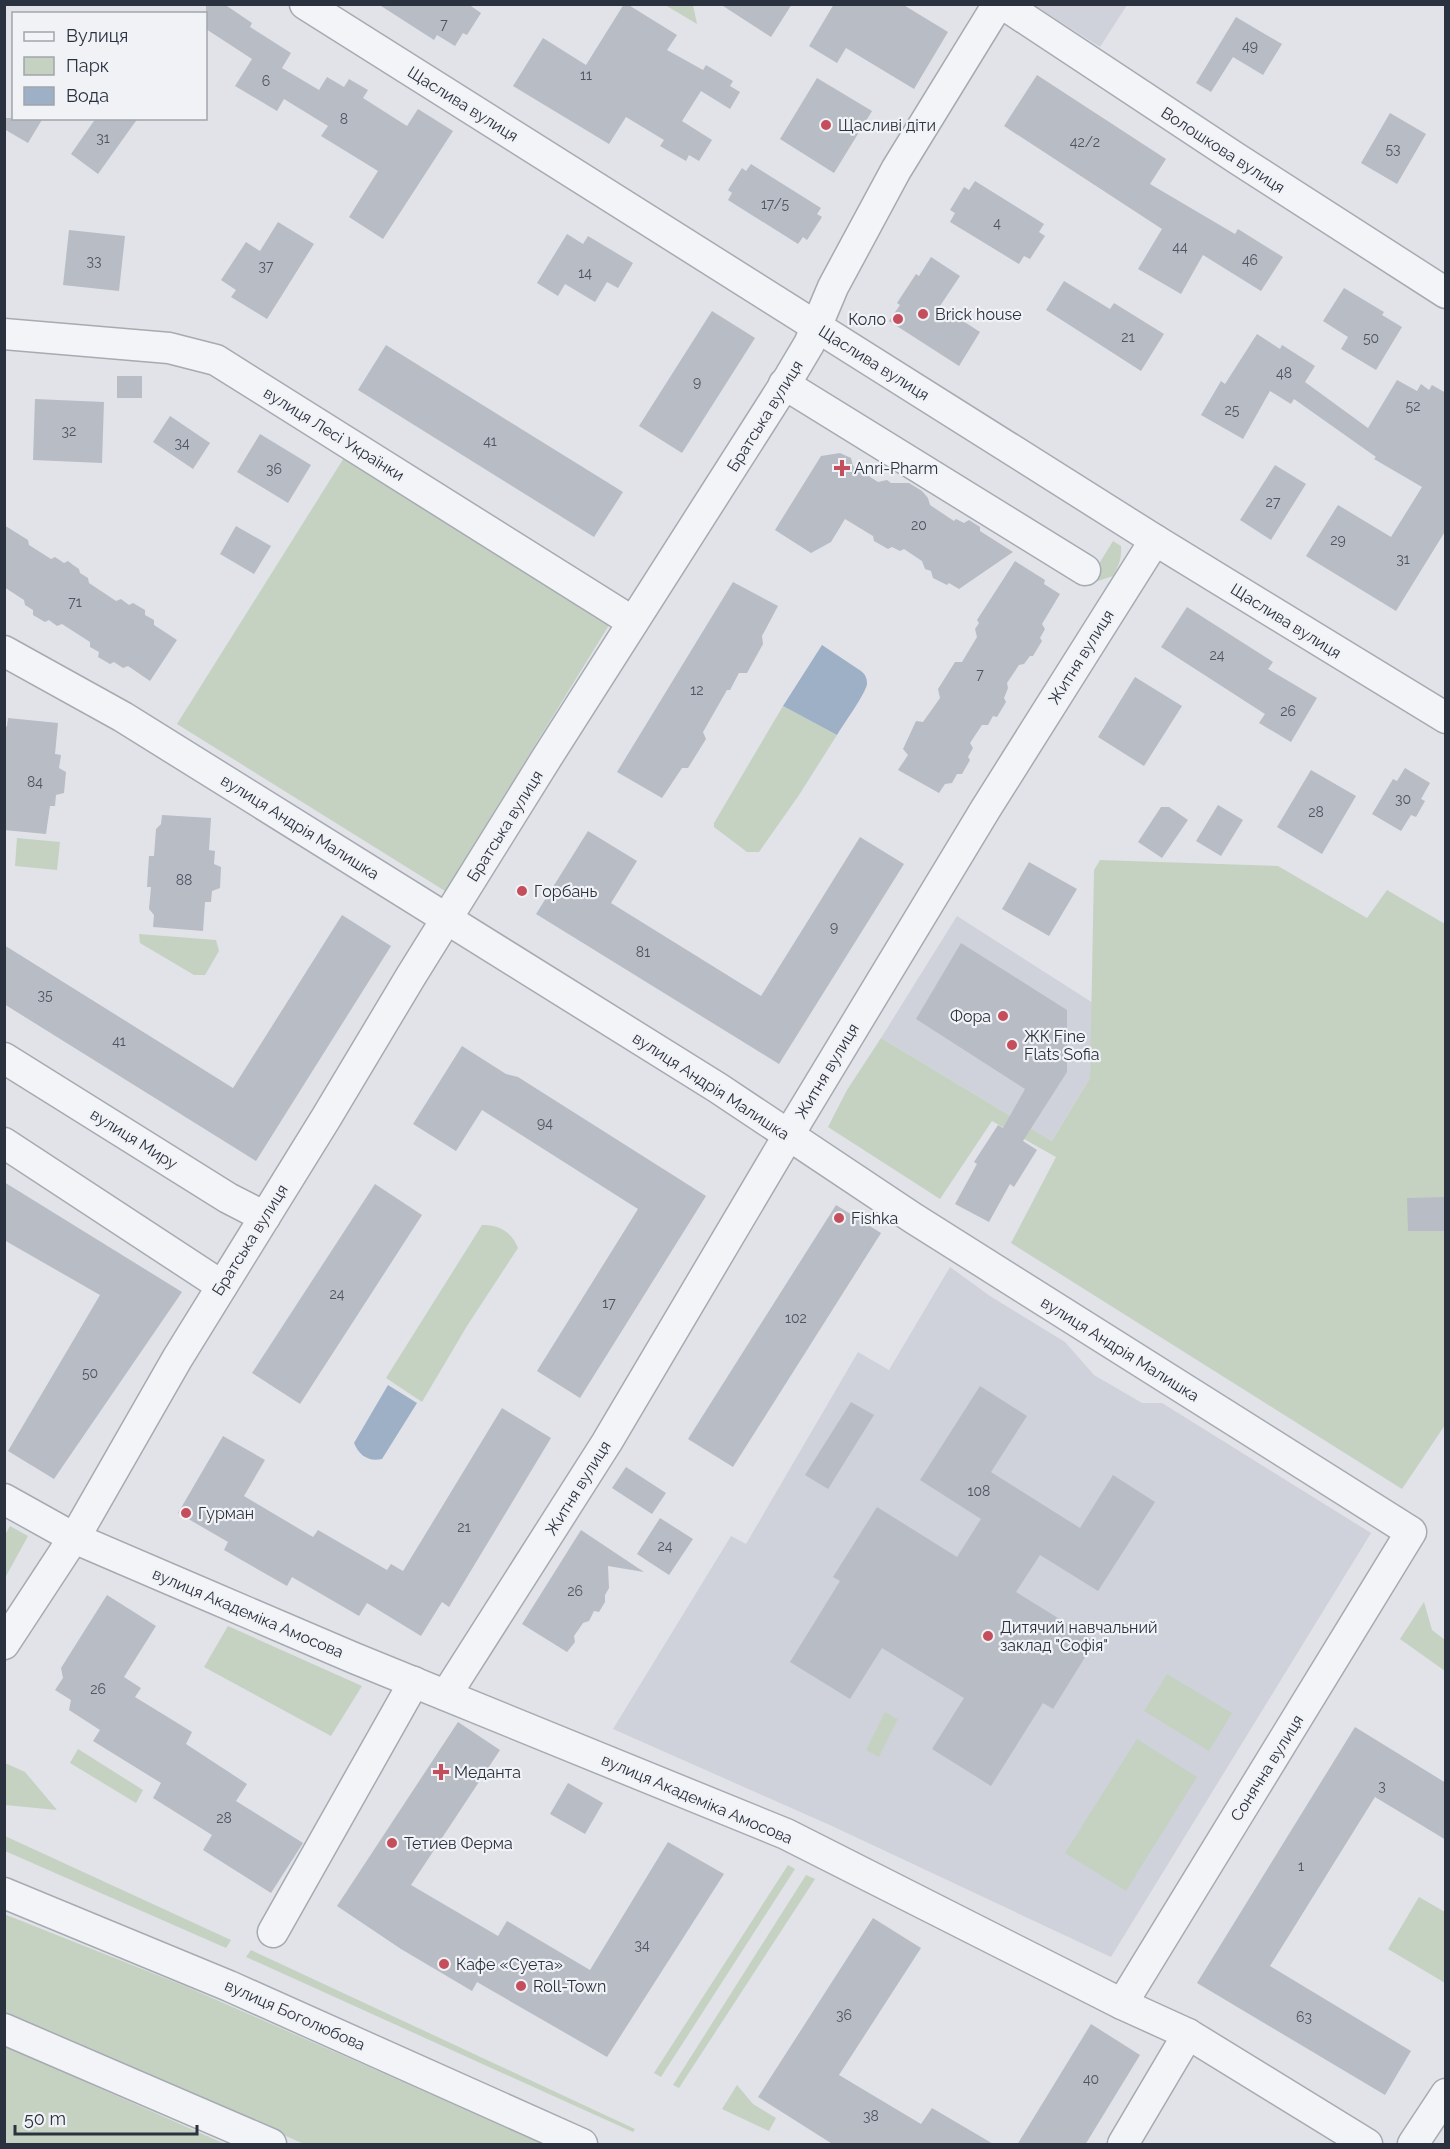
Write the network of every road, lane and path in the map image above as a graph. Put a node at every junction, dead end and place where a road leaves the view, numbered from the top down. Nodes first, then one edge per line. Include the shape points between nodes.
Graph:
1 (305, 4) edge
2 (998, 4) edge
3 (1003, 4) edge
4 (1446, 293) edge
5 (816, 326) junction
6 (4, 334) edge
7 (784, 384) junction
8 (1155, 540) junction
9 (1084, 570) dead end
10 (633, 622) junction
11 (4, 651) edge
12 (1446, 718) edge
13 (447, 918) junction
14 (4, 1058) edge
15 (789, 1136) junction
16 (4, 1143) edge
17 (265, 1216) junction
18 (222, 1286) junction
19 (4, 1499) edge
20 (1411, 1532) joint
21 (74, 1538) junction
22 (4, 1644) edge
23 (414, 1682) junction
24 (446, 1695) junction
25 (4, 1893) edge
26 (273, 1932) dead end
27 (1122, 2004) junction
28 (4, 2029) edge
29 (1188, 2034) junction
30 (1446, 2094) edge
31 (271, 2145) edge
32 (582, 2145) edge
33 (1123, 2145) edge
34 (1367, 2145) edge
35 (1413, 2145) edge

1 - 5 street, Щаслива вулиця
2 - 5 street, Братська вулиця via 896,170
3 - 4 street, Волошкова вулиця
5 - 7 street, Братська вулиця
5 - 8 street, Щаслива вулиця
6 - 10 street, вулиця Лесі Українки via 169,348 216,360
7 - 9 street
7 - 10 street, Братська вулиця
8 - 12 street, Щаслива вулиця
8 - 15 street, Житня вулиця via 985,810
10 - 13 street, Братська вулиця
11 - 13 street, вулиця Андрія Малишка via 123,717
13 - 15 street, вулиця Андрія Малишка
13 - 17 street, Братська вулиця
14 - 17 street, вулиця Миру via 228,1198
15 - 20 street, вулиця Андрія Малишка
15 - 24 street, Житня вулиця via 607,1442
16 - 18 street
17 - 18 street, Братська вулиця
18 - 21 street, Братська вулиця
19 - 21 street, вулиця Академіка Амосова
20 - 27 street, Сонячна вулиця
21 - 22 street, Братська вулиця
21 - 23 street, вулиця Академіка Амосова
23 - 24 street, вулиця Академіка Амосова
23 - 26 street
24 - 27 street, вулиця Академіка Амосова via 786,1834
25 - 32 street, вулиця Боголюбова via 229,1986
27 - 29 street, вулиця Академіка Амосова
28 - 31 street
29 - 33 street
29 - 34 street, вулиця Академіка Амосова
30 - 35 street

